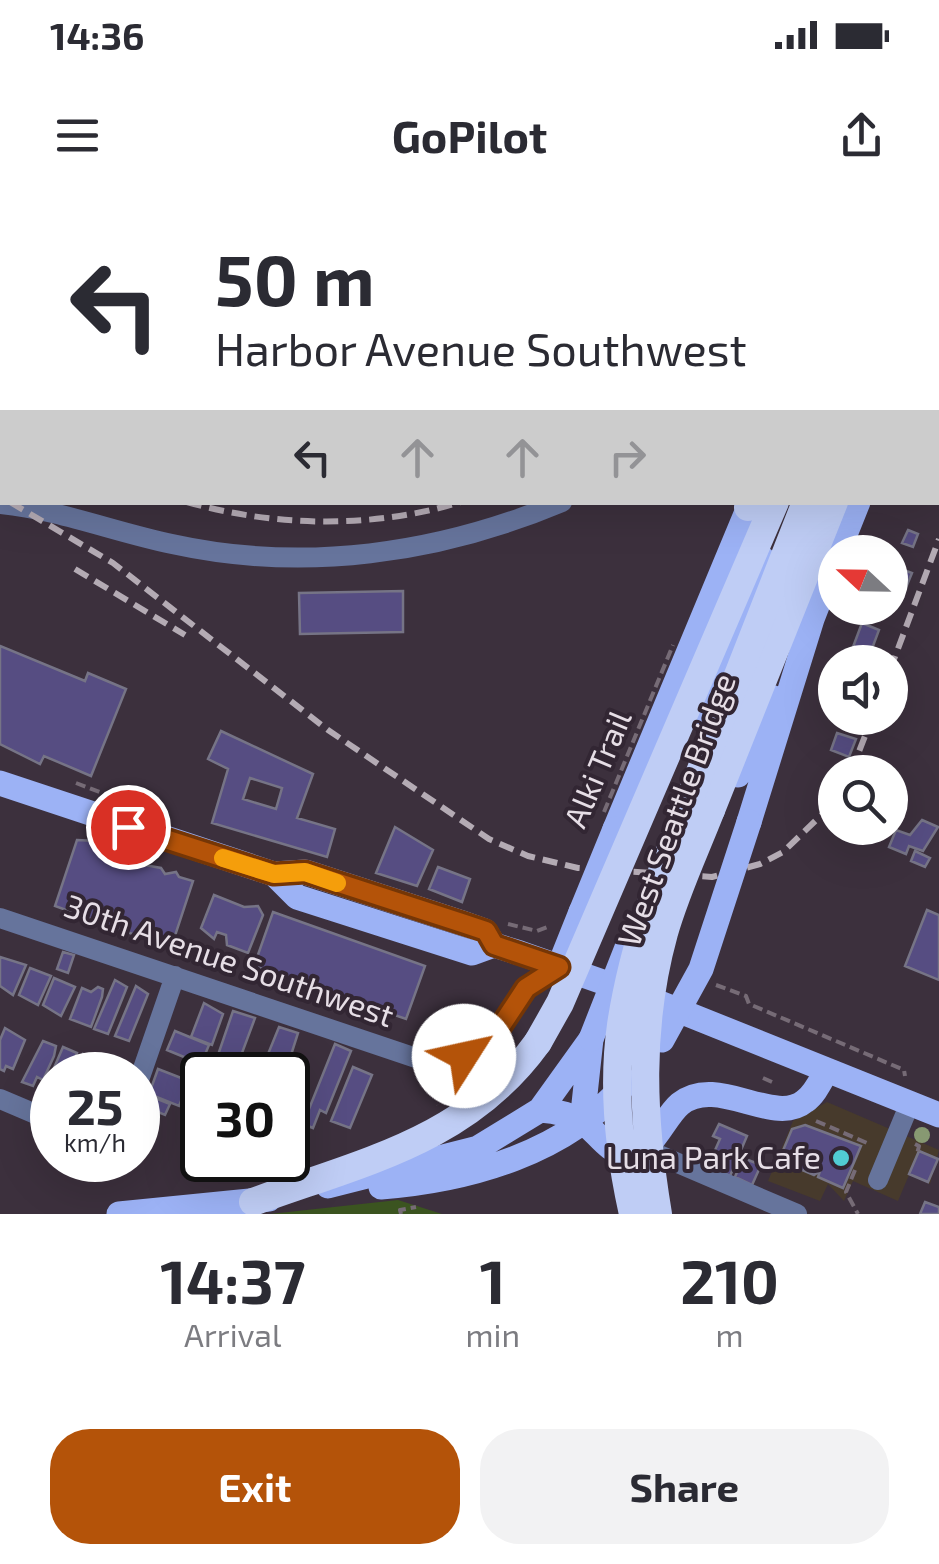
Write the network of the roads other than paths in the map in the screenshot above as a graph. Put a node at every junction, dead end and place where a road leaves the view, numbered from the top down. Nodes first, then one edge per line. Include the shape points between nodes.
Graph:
1 (7, 505) edge
2 (553, 505) edge
3 (756, 505) edge
4 (756, 505) edge
5 (783, 505) edge
6 (805, 505) edge
7 (833, 505) edge
8 (857, 505) edge
9 (845, 535) edge
10 (818, 604) edge
11 (812, 619) junction
12 (0, 783) edge
13 (0, 918) edge
14 (559, 967) junction
15 (175, 976) junction
16 (640, 995) junction
17 (591, 1039) junction
18 (149, 1052) edge
19 (828, 1070) junction
20 (0, 1099) edge
21 (910, 1103) junction
22 (540, 1110) junction
23 (30, 1112) edge
24 (939, 1115) edge
25 (582, 1122) junction
26 (612, 1149) junction
27 (645, 1149) junction
28 (878, 1180) dead end
29 (301, 1193) junction
30 (253, 1202) junction
31 (119, 1214) edge
32 (620, 1214) edge
33 (633, 1214) edge
34 (658, 1214) edge
35 (796, 1214) edge

1 - 2 street via 168,544 278,559 393,552 462,537
3 - 14 main road, bridge via 608,824
4 - 30 highway, bridge via 560,1003 538,1042 497,1092 458,1121 416,1144
5 - 17 main road, bridge
6 - 33 highway, West Seattle Bridge, bridge via 632,960 617,1078
7 - 34 highway, West Seattle Bridge, bridge via 665,930 643,1082
8 - 9 main road
10 - 11 main road
11 - 16 main road, bridge
11 - 25 main road, bridge via 701,969 662,1040 617,1094
12 - 14 main road via 274,874 305,872 486,931 494,945
13 - 15 street, 30th Avenue Southwest
14 - 15 street, 30th Avenue Southwest via 526,988 489,1044 438,1066
14 - 16 main road
15 - 18 street
16 - 19 main road
17 - 22 main road
17 - 25 main road
19 - 21 main road
19 - 27 main road via 807,1100 788,1108 697,1096 681,1103
20 - 23 street
21 - 24 main road
21 - 28 street
22 - 25 main road
22 - 29 main road via 478,1148
25 - 26 main road
25 - 29 main road via 513,1160 462,1177
26 - 27 main road via 628,1155
26 - 32 street
27 - 35 street
29 - 30 main road
30 - 31 main road

